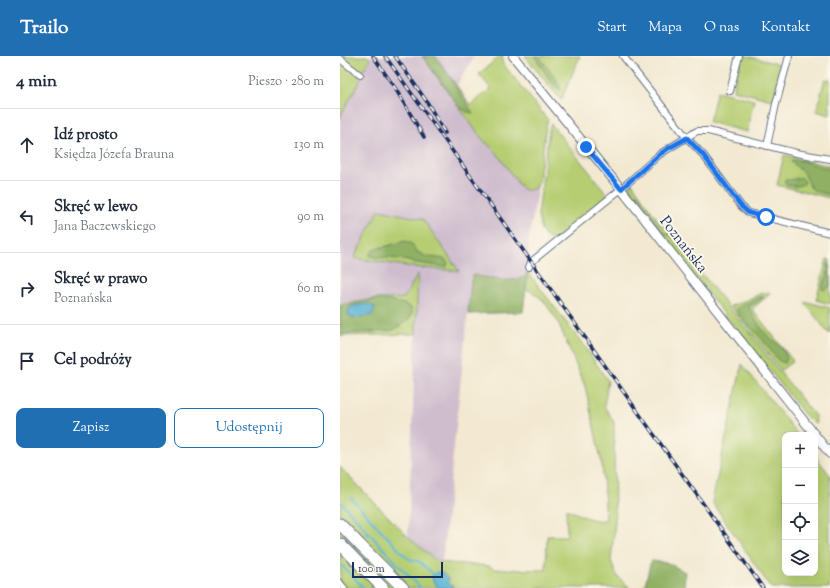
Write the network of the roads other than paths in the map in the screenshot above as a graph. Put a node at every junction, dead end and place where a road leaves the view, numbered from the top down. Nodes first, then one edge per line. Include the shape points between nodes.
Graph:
1 (513, 56) edge
2 (623, 56) edge
3 (739, 56) edge
4 (789, 56) edge
5 (340, 59) edge
6 (360, 75) dead end
7 (730, 92) dead end
8 (687, 138) junction
9 (767, 146) junction
10 (830, 159) edge
11 (621, 189) junction
12 (830, 233) edge
13 (530, 265) dead end
14 (830, 454) edge
15 (340, 524) edge
16 (340, 544) edge
17 (340, 583) edge
18 (344, 588) edge
19 (383, 588) edge
20 (403, 588) edge

1 - 11 main road, Poznańska
2 - 8 street
3 - 7 street
4 - 9 street
5 - 6 street
8 - 9 street via 696,131 708,131
8 - 11 street via 660,154
8 - 12 street via 749,213
9 - 10 street
11 - 13 street
11 - 14 main road, Poznańska
15 - 20 highway
16 - 19 highway
17 - 18 street

